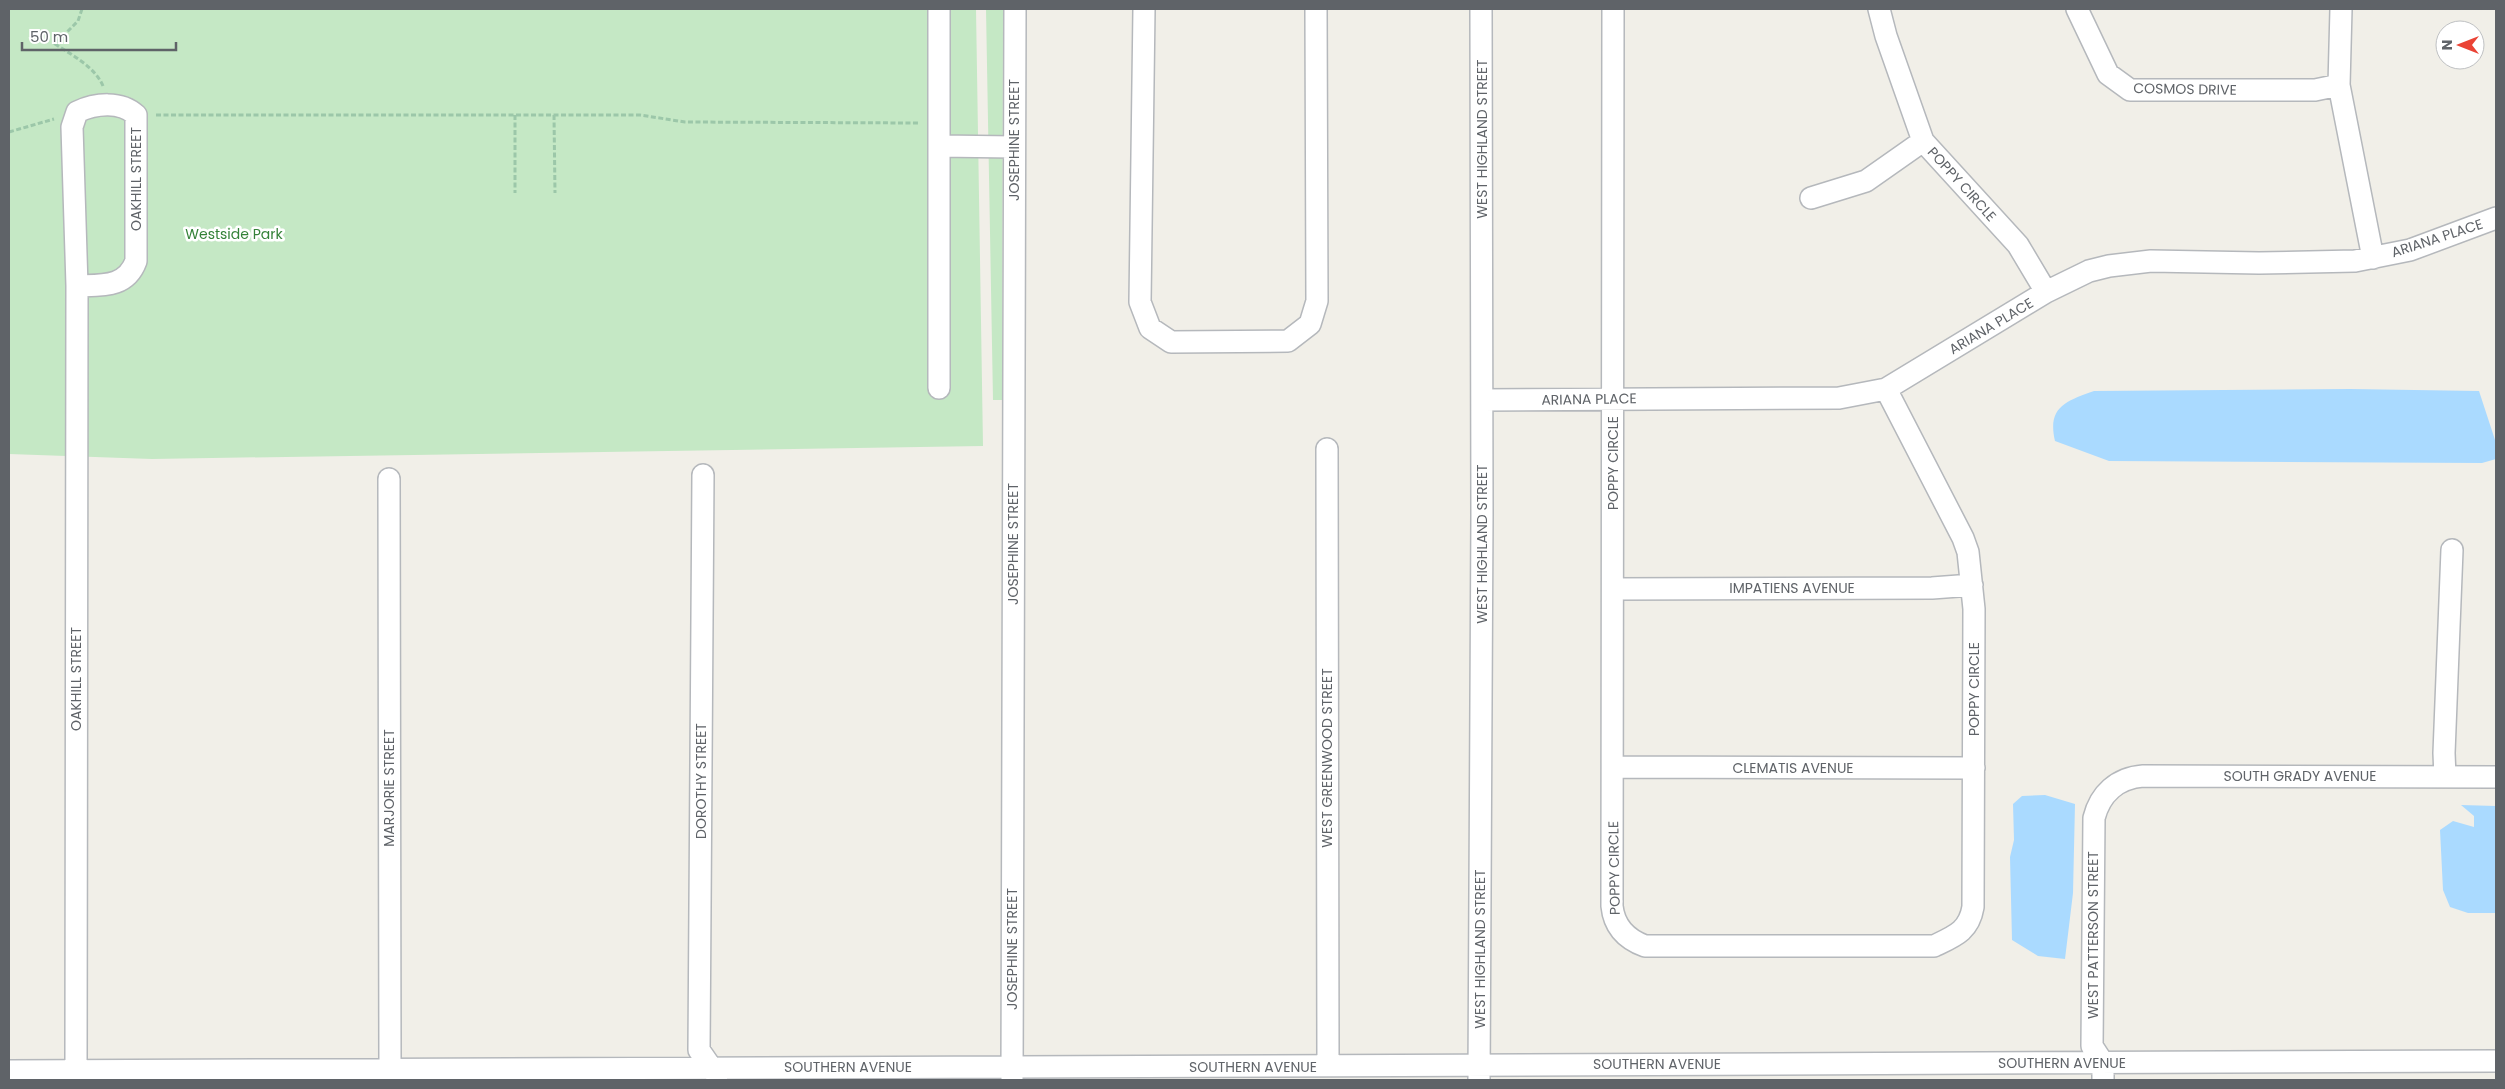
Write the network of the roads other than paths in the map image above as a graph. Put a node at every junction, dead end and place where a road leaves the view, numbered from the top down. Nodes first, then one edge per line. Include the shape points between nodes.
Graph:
1 (939, 9) edge
2 (1015, 9) edge
3 (1144, 9) edge
4 (1316, 9) edge
5 (1481, 9) edge
6 (1613, 9) edge
7 (1879, 9) edge
8 (2077, 9) edge
9 (2341, 9) edge
10 (2339, 85) junction
11 (1923, 141) junction
12 (939, 146) junction
13 (1014, 147) junction
14 (1811, 198) dead end
15 (2496, 218) edge
16 (2373, 258) junction
17 (77, 286) junction
18 (2046, 292) junction
19 (938, 388) dead end
20 (1886, 389) junction
21 (1482, 400) junction
22 (1614, 400) junction
23 (1327, 449) dead end
24 (703, 475) dead end
25 (389, 479) dead end
26 (2452, 550) dead end
27 (1972, 585) junction
28 (1613, 589) junction
29 (1613, 767) junction
30 (1974, 768) junction
31 (2445, 777) junction
32 (2496, 777) edge
33 (2108, 791) joint
34 (2496, 1062) edge
35 (1328, 1066) junction
36 (390, 1070) junction
37 (9, 1071) edge
38 (76, 1071) junction
39 (1479, 1072) edge
40 (2103, 1072) edge
41 (715, 1074) edge
42 (1012, 1074) edge
43 (1294, 1074) edge
44 (124, 1075) edge
45 (415, 1080) edge

1 - 12 street
2 - 13 street, JOSEPHINE STREET
3 - 4 street via 1140,302 1150,328 1172,342 1288,341 1310,324 1317,301
5 - 21 street, WEST HIGHLAND STREET
6 - 22 street, POPPY CIRCLE
7 - 11 street, POPPY CIRCLE
8 - 10 street, COSMOS DRIVE via 2108,74 2130,90 2315,90
9 - 10 street
10 - 16 street
11 - 14 street via 1866,181
11 - 18 street, POPPY CIRCLE via 2018,245
12 - 13 street
12 - 19 street
13 - 42 street, JOSEPHINE STREET
15 - 16 street, ARIANA PLACE via 2410,250
16 - 18 street, ARIANA PLACE via 2337,263 2151,261 2089,271
17 - 17 street, OAKHILL STREET via 72,127 77,112 85,108 122,106 136,115 136,261 124,279 113,284
17 - 38 street, OAKHILL STREET
18 - 20 street, ARIANA PLACE
20 - 22 street, ARIANA PLACE via 1820,399
20 - 27 street, POPPY CIRCLE via 1963,538
21 - 22 street, ARIANA PLACE
21 - 39 street, WEST HIGHLAND STREET
22 - 28 street, POPPY CIRCLE
23 - 35 street, WEST GREENWOOD STREET
24 - 41 street, DOROTHY STREET via 699,1050
25 - 36 street, MARJORIE STREET
26 - 31 street
27 - 28 street, IMPATIENS AVENUE via 1932,588
27 - 30 street, POPPY CIRCLE
28 - 29 street, POPPY CIRCLE
29 - 30 street, CLEMATIS AVENUE
29 - 30 street, POPPY CIRCLE via 1613,920 1632,941 1645,946 1934,946 1956,936 1971,918 1973,907
31 - 32 street, SOUTH GRADY AVENUE
31 - 33 street, SOUTH GRADY AVENUE via 2143,776 2119,782
33 - 40 street, WEST PATTERSON STREET via 2098,803 2094,818 2092,1046
34 - 40 street, SOUTHERN AVENUE
35 - 39 street, SOUTHERN AVENUE
35 - 43 street, SOUTHERN AVENUE
36 - 41 street, SOUTHERN AVENUE
36 - 44 street, SOUTHERN AVENUE
36 - 45 street
37 - 38 street, SOUTHERN AVENUE
38 - 44 street, SOUTHERN AVENUE
39 - 40 street, SOUTHERN AVENUE
41 - 42 street, SOUTHERN AVENUE
42 - 43 street, SOUTHERN AVENUE

